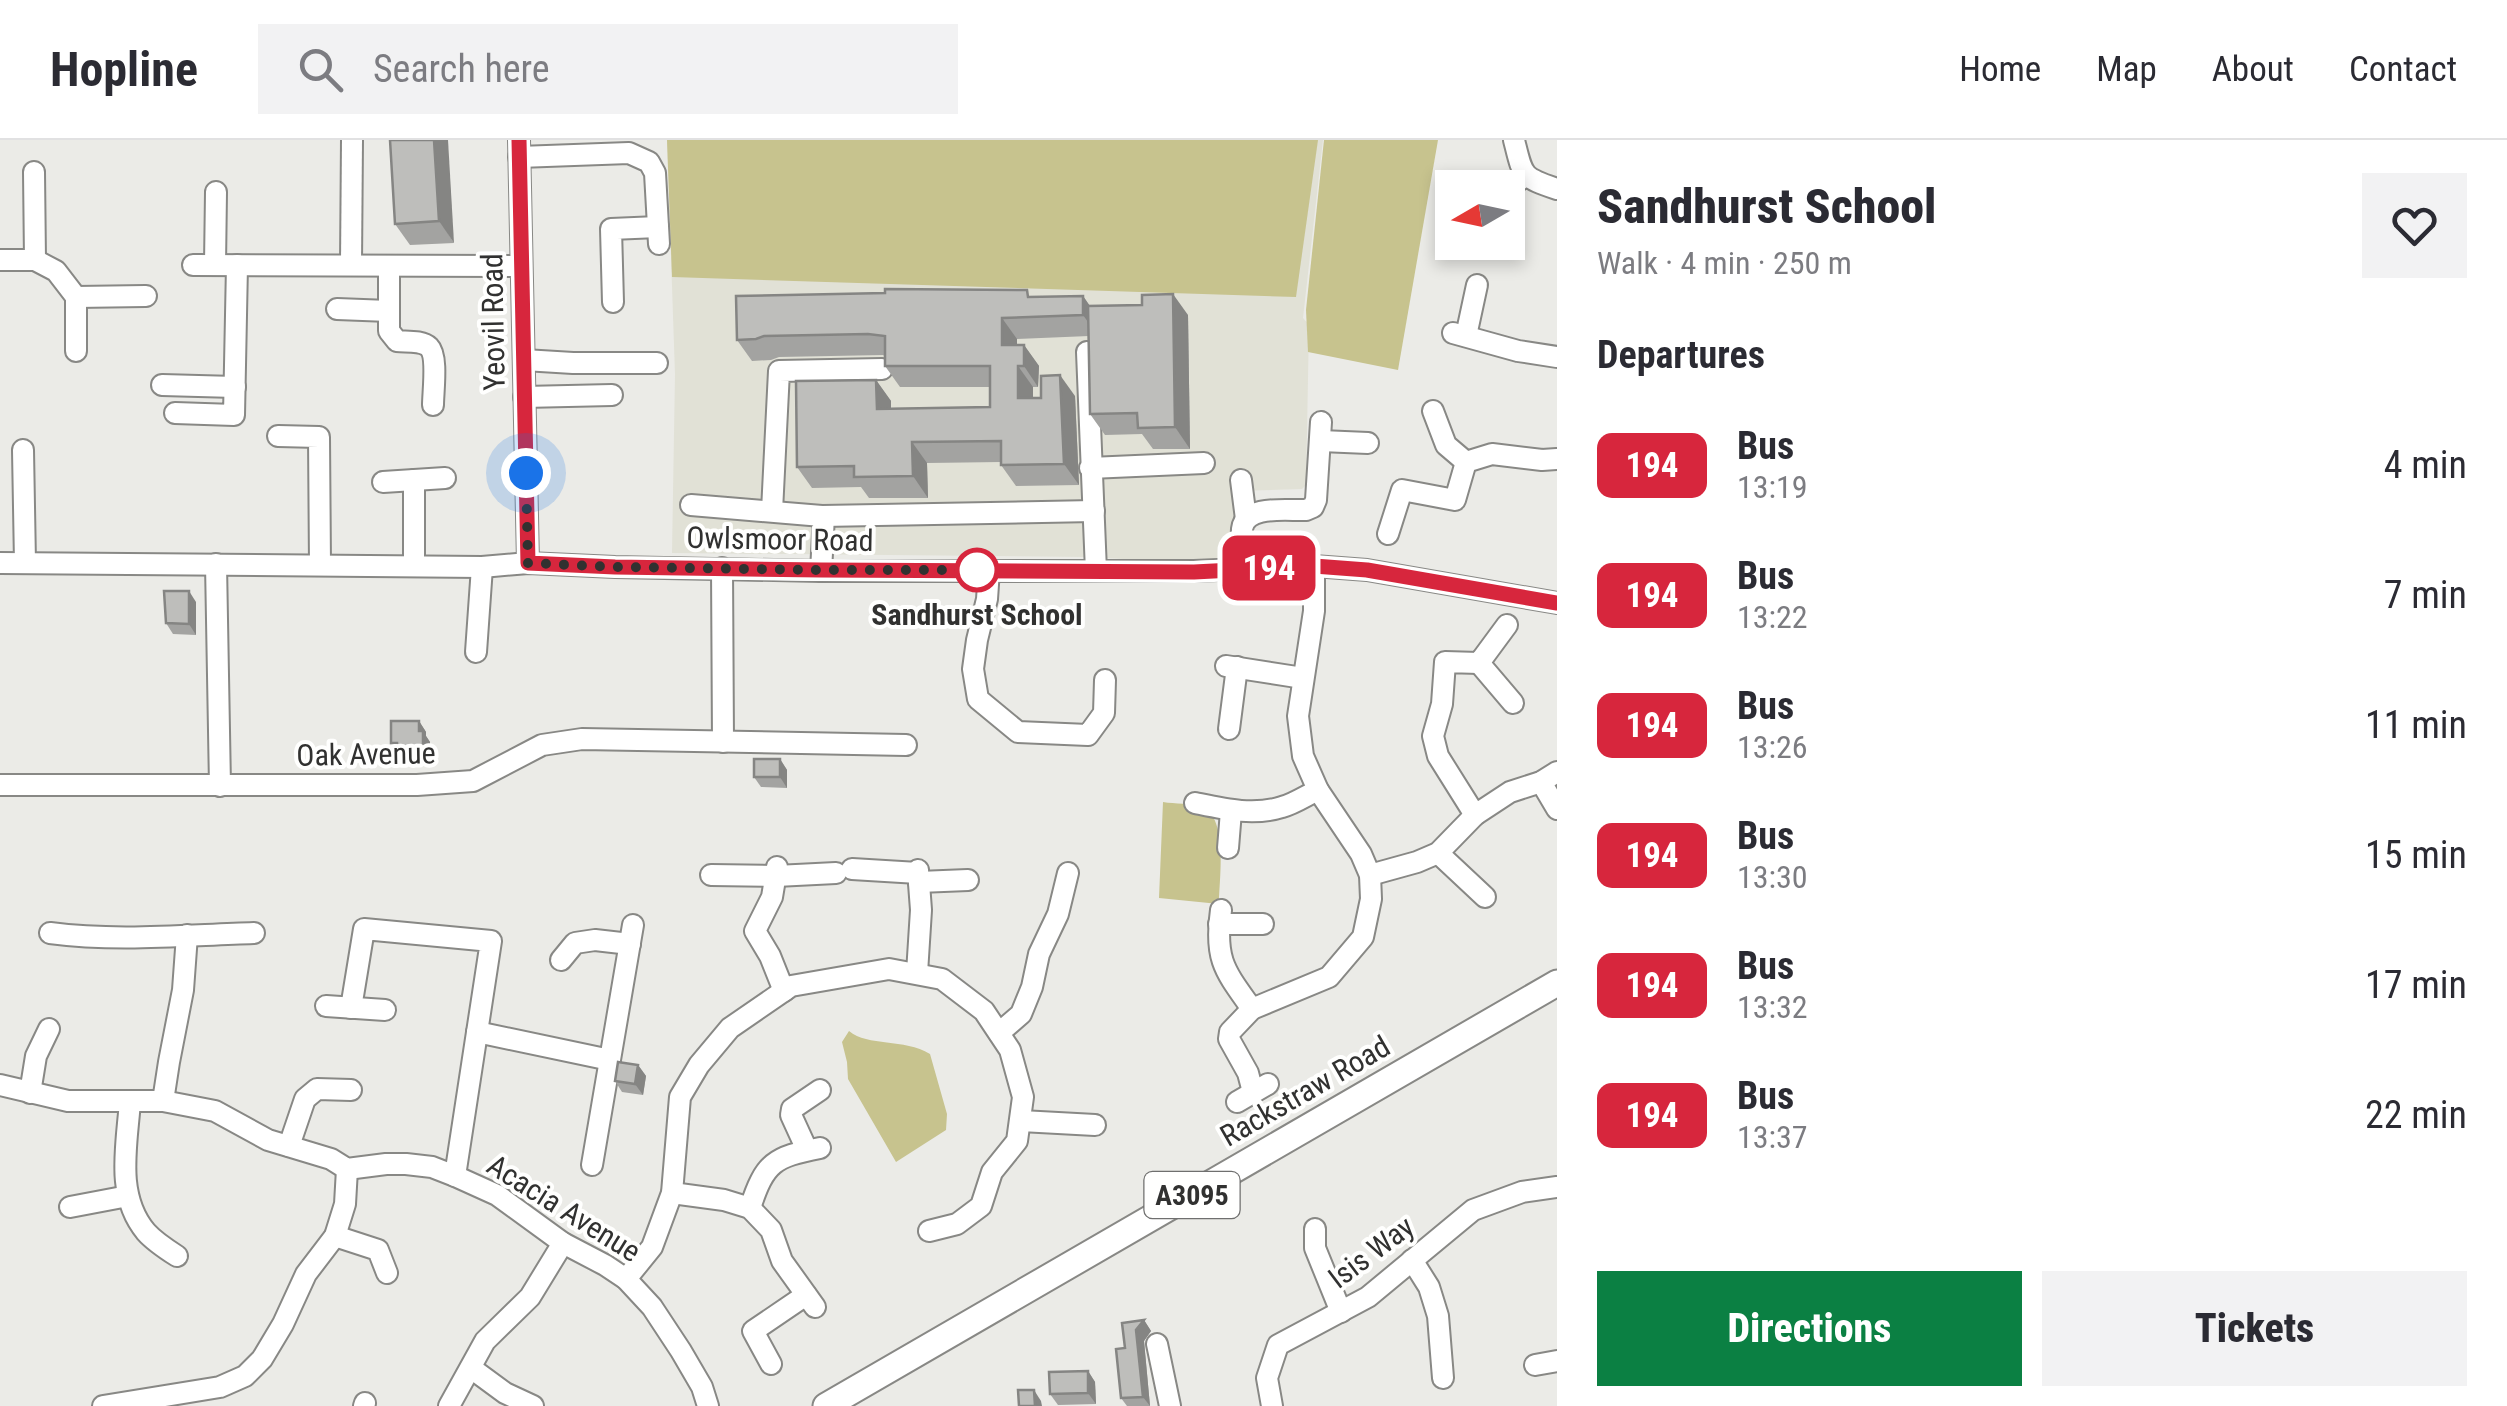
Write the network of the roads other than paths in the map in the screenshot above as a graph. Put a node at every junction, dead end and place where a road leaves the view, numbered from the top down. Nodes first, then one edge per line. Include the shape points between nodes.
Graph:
1 (352, 140) edge
2 (1514, 140) edge
3 (519, 148) edge
4 (1523, 170) edge
5 (34, 172) dead end
6 (1525, 176) edge
7 (1557, 188) edge
8 (216, 192) dead end
9 (0, 260) edge
10 (34, 260) junction
11 (193, 264) dead end
12 (215, 265) junction
13 (238, 266) junction
14 (351, 266) junction
15 (390, 266) junction
16 (522, 266) junction
17 (1477, 285) dead end
18 (76, 296) junction
19 (146, 296) dead end
20 (613, 302) dead end
21 (338, 309) dead end
22 (389, 311) junction
23 (76, 352) dead end
24 (1087, 352) edge
25 (1557, 356) edge
26 (524, 360) junction
27 (657, 363) dead end
28 (882, 369) edge
29 (162, 385) dead end
30 (235, 387) junction
31 (612, 395) dead end
32 (524, 398) junction
33 (433, 405) dead end
34 (1434, 412) dead end
35 (175, 414) dead end
36 (278, 436) dead end
37 (1368, 442) dead end
38 (23, 450) dead end
39 (1557, 459) edge
40 (1466, 462) junction
41 (1204, 463) dead end
42 (1090, 468) junction
43 (446, 478) dead end
44 (414, 480) junction
45 (1241, 480) dead end
46 (383, 482) dead end
47 (691, 505) dead end
48 (1094, 511) junction
49 (772, 512) junction
50 (824, 516) junction
51 (1246, 519) junction
52 (1388, 534) dead end
53 (0, 563) edge
54 (25, 563) junction
55 (528, 563) junction
56 (216, 564) junction
57 (320, 565) junction
58 (414, 565) junction
59 (482, 566) junction
60 (1314, 566) junction
61 (722, 568) junction
62 (1244, 569) junction
63 (821, 570) junction
64 (988, 570) junction
65 (1096, 572) junction
66 (1557, 603) edge
67 (1507, 625) dead end
68 (476, 652) dead end
69 (1478, 663) junction
70 (1303, 678) junction
71 (1105, 680) dead end
72 (1513, 703) dead end
73 (1228, 730) dead end
74 (723, 742) junction
75 (906, 745) dead end
76 (1549, 777) edge
77 (0, 786) edge
78 (220, 786) junction
79 (1318, 790) junction
80 (1195, 803) dead end
81 (1557, 808) edge
82 (1232, 811) junction
83 (1475, 816) junction
84 (1228, 848) dead end
85 (1438, 853) junction
86 (776, 871) junction
87 (1068, 873) dead end
88 (711, 874) dead end
89 (918, 875) junction
90 (1370, 875) junction
91 (968, 880) dead end
92 (1485, 897) dead end
93 (1263, 924) dead end
94 (254, 933) dead end
95 (50, 934) dead end
96 (187, 936) junction
97 (561, 960) dead end
98 (916, 973) junction
99 (1557, 982) edge
100 (784, 991) junction
101 (326, 1006) dead end
102 (351, 1008) junction
103 (1252, 1009) junction
104 (386, 1010) dead end
105 (50, 1029) dead end
106 (478, 1032) junction
107 (998, 1033) junction
108 (610, 1060) junction
109 (0, 1085) edge
110 (351, 1090) dead end
111 (820, 1090) dead end
112 (30, 1093) junction
113 (1253, 1093) dead end
114 (130, 1100) junction
115 (164, 1101) junction
116 (1021, 1121) junction
117 (1095, 1125) dead end
118 (288, 1146) junction
119 (592, 1165) dead end
120 (348, 1169) junction
121 (456, 1176) junction
122 (1557, 1188) edge
123 (672, 1193) junction
124 (128, 1196) junction
125 (70, 1207) dead end
126 (750, 1208) junction
127 (1315, 1230) dead end
128 (929, 1231) dead end
129 (336, 1236) junction
130 (563, 1243) junction
131 (177, 1256) dead end
132 (1412, 1260) junction
133 (387, 1274) dead end
134 (626, 1279) junction
135 (1342, 1312) junction
136 (1158, 1344) dead end
137 (1557, 1361) edge
138 (771, 1364) dead end
139 (1535, 1365) dead end
140 (471, 1368) junction
141 (1443, 1378) dead end
142 (222, 1397) edge
143 (705, 1397) edge
144 (103, 1406) edge
145 (449, 1406) edge
146 (533, 1406) edge
147 (721, 1406) edge
148 (826, 1406) edge
149 (1170, 1406) edge
150 (1272, 1406) edge

1 - 14 street
2 - 4 street
3 - 16 street, Yeovil Road
3 - 20 street via 629,153 656,173 659,236 611,229
5 - 10 street
6 - 7 street
8 - 12 street
9 - 10 street
10 - 18 street via 56,270
11 - 12 street
12 - 13 street
13 - 14 street
13 - 30 street
14 - 15 street
15 - 16 street
15 - 22 street
16 - 26 street, Yeovil Road
17 - 25 street via 1460,334
18 - 19 street
18 - 23 street
21 - 22 street
22 - 33 street via 389,332 397,341 430,348
24 - 42 street
26 - 27 street
26 - 32 street, Yeovil Road
28 - 49 street via 779,371
29 - 30 street
30 - 35 street via 234,415
31 - 32 street
32 - 55 street, Yeovil Road
34 - 40 street via 1446,445
36 - 57 street via 319,436
37 - 51 street via 1321,432 1313,507
38 - 54 street
39 - 40 street via 1492,454
40 - 52 street via 1455,500 1402,490
41 - 42 street
42 - 48 street
43 - 44 street
44 - 46 street
44 - 58 street
45 - 51 street
47 - 49 street
48 - 50 street
48 - 65 street
49 - 50 street
50 - 63 street
51 - 62 street
53 - 54 street, Owlsmoor Road
54 - 56 street, Owlsmoor Road
55 - 59 street, Owlsmoor Road
55 - 61 street, Owlsmoor Road
56 - 57 street, Owlsmoor Road
56 - 78 street
57 - 58 street, Owlsmoor Road
58 - 59 street, Owlsmoor Road
59 - 68 street
60 - 62 street, Owlsmoor Road
60 - 66 street, Owlsmoor Road
60 - 70 street
61 - 63 street, Owlsmoor Road
61 - 74 street
62 - 65 street, Owlsmoor Road
63 - 64 street, Owlsmoor Road
64 - 65 street, Owlsmoor Road
64 - 71 street via 973,670 978,699 1018,732 1088,736 1104,713
67 - 69 street
69 - 72 street
69 - 83 street via 1445,662 1433,736
70 - 73 street via 1231,666
70 - 79 street via 1298,716
74 - 75 street, Oak Avenue
74 - 78 street, Oak Avenue via 582,739 542,745 473,781
76 - 81 street
76 - 83 street
77 - 78 street, Oak Avenue
79 - 82 street via 1282,808
79 - 90 street
80 - 82 street
82 - 84 street
83 - 85 street
85 - 90 street
85 - 92 street
86 - 88 street
86 - 89 street
86 - 100 street via 755,931
87 - 107 street via 1021,1014
89 - 91 street
89 - 98 street
90 - 103 street via 1362,937 1329,978
93 - 103 street via 1220,917 1224,970
94 - 96 street
95 - 96 street
96 - 115 street
97 - 108 street via 576,943 632,934
98 - 100 street via 889,969
98 - 107 street via 942,980 984,1012
99 - 148 main road, Rackstraw Road / A3095
100 - 123 street via 730,1028 680,1097
101 - 102 street
102 - 104 street
102 - 106 street via 364,929 491,941
103 - 113 street via 1229,1040
105 - 112 street via 36,1056
106 - 108 street
106 - 121 street
107 - 116 street via 1023,1097
108 - 119 street
109 - 112 street, Acacia Avenue
110 - 118 street via 317,1088 305,1099
111 - 126 street via 791,1115 814,1149 772,1164
112 - 114 street, Acacia Avenue via 68,1101
114 - 115 street, Acacia Avenue
114 - 124 street
115 - 118 street, Acacia Avenue via 216,1111
116 - 117 street
116 - 128 street via 981,1206 957,1224
118 - 120 street, Acacia Avenue
120 - 121 street, Acacia Avenue via 406,1164
120 - 129 street
121 - 130 street, Acacia Avenue
122 - 132 street, Isis Way via 1473,1210
123 - 126 street
123 - 134 street via 652,1246
124 - 125 street
124 - 131 street via 148,1235
126 - 138 street via 771,1230 782,1262 811,1301 753,1331
127 - 135 street via 1315,1248
129 - 133 street via 378,1250
129 - 142 street via 306,1274 262,1359
130 - 134 street, Acacia Avenue
130 - 140 street via 530,1297 485,1341
132 - 135 street, Isis Way
132 - 141 street via 1438,1316
134 - 143 street, Acacia Avenue via 681,1350
135 - 150 street, Isis Way via 1278,1345 1268,1378
136 - 149 street
137 - 139 street
140 - 145 street
140 - 146 street
142 - 144 street
143 - 147 street, Acacia Avenue

